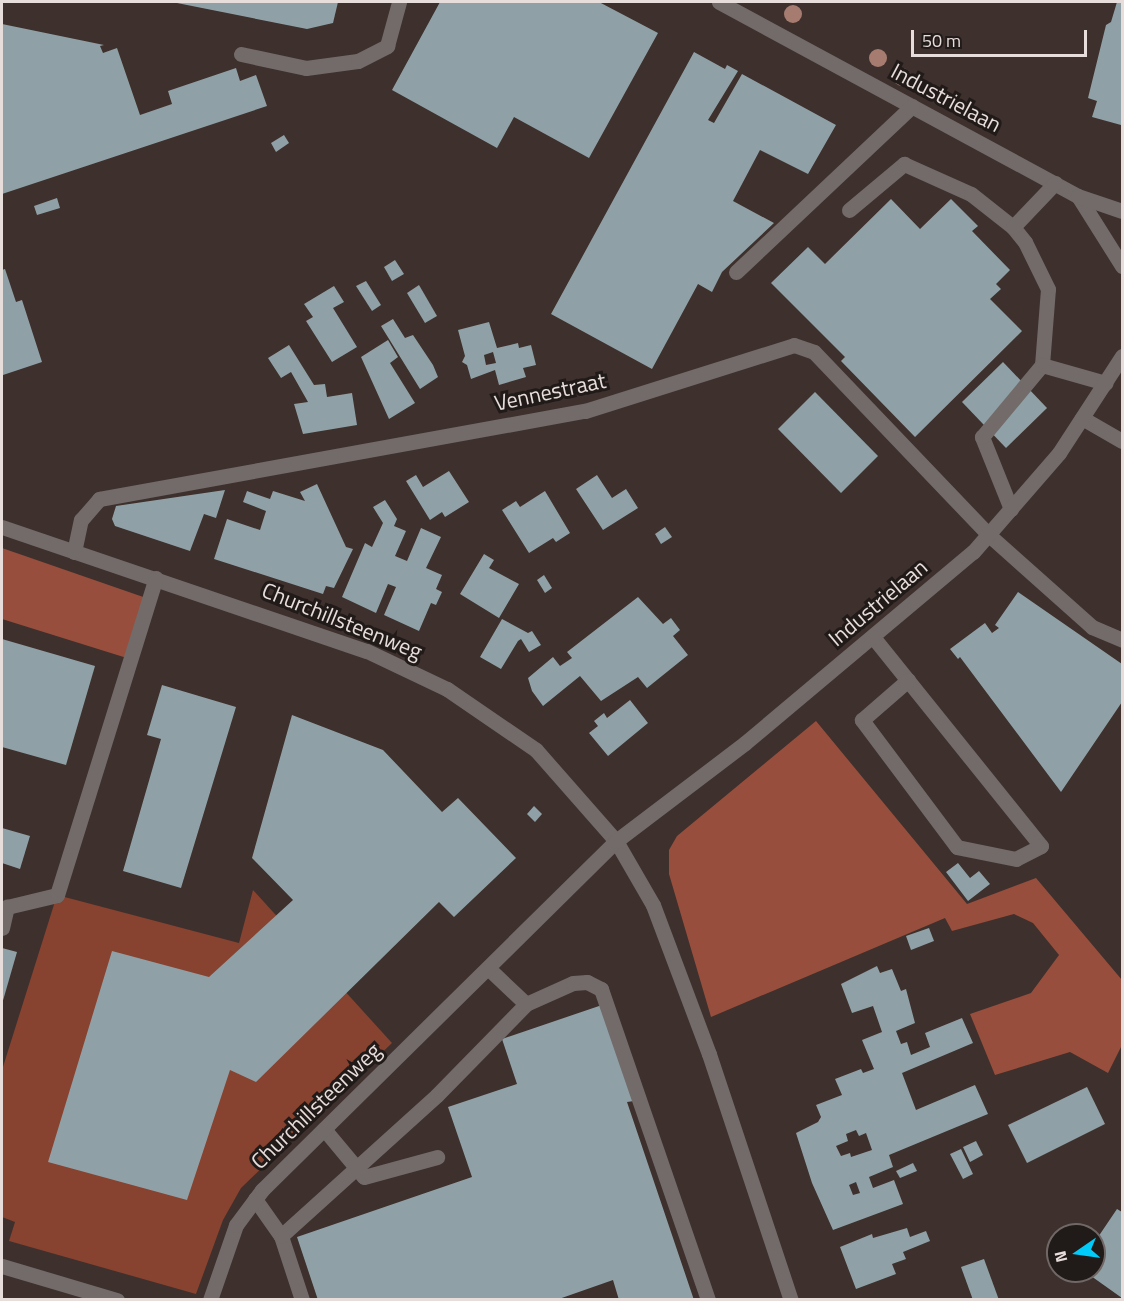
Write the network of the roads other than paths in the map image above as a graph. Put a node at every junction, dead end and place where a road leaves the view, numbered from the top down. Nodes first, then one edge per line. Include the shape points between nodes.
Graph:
1 (399, 2) edge
2 (719, 2) edge
3 (241, 54) dead end
4 (912, 106) junction
5 (1055, 183) junction
6 (1078, 196) junction
7 (849, 210) dead end
8 (1122, 211) edge
9 (1013, 227) junction
10 (1122, 266) edge
11 (736, 272) dead end
12 (1122, 356) edge
13 (1042, 365) junction
14 (1105, 383) junction
15 (1082, 418) junction
16 (1122, 441) edge
17 (1011, 508) junction
18 (2, 527) edge
19 (990, 536) junction
20 (74, 552) junction
21 (156, 578) junction
22 (873, 636) junction
23 (1122, 640) edge
24 (908, 680) junction
25 (616, 841) junction
26 (2, 928) edge
27 (488, 968) junction
28 (526, 1004) junction
29 (324, 1129) junction
30 (437, 1157) dead end
31 (358, 1168) junction
32 (255, 1199) junction
33 (281, 1236) junction
34 (2, 1266) edge
35 (117, 1299) edge
36 (210, 1299) edge
37 (302, 1299) edge
38 (708, 1299) edge
39 (791, 1299) edge

1 - 3 street via 387,46 358,61 306,68
2 - 4 street, Industrielaan
4 - 5 street, Industrielaan
4 - 11 street
5 - 6 street, Industrielaan
5 - 9 street
6 - 8 street
6 - 10 street, Industrielaan
7 - 9 street via 904,164 971,194
9 - 13 street via 1025,242 1048,289
12 - 14 street, Industrielaan
13 - 14 street
13 - 17 street via 982,437
14 - 15 street, Industrielaan
15 - 16 street
15 - 17 street, Industrielaan via 1059,453
17 - 19 street, Industrielaan
18 - 20 street, Churchillsteenweg
19 - 20 street, Vennestraat via 814,352 794,345 585,411 99,499 81,520
19 - 22 street, Industrielaan
19 - 23 street, Vennestraat via 1092,627
20 - 21 street, Churchillsteenweg
21 - 25 street, Churchillsteenweg via 367,651 447,689 536,750
21 - 26 street via 57,895 7,907
22 - 24 street
22 - 25 street, Industrielaan via 746,743
24 - 24 street via 957,741 1041,846 1016,859 957,847 862,720
25 - 27 street, Churchillsteenweg
25 - 39 street, Churchillsteenweg via 656,913 709,1054
27 - 28 street
27 - 29 street, Churchillsteenweg
28 - 31 street
28 - 38 street via 573,983 588,982 602,988
29 - 31 street
29 - 32 street, Churchillsteenweg
30 - 31 street via 366,1177
31 - 33 street
32 - 33 street
32 - 36 street, Churchillsteenweg via 236,1225
33 - 37 street
34 - 35 street

